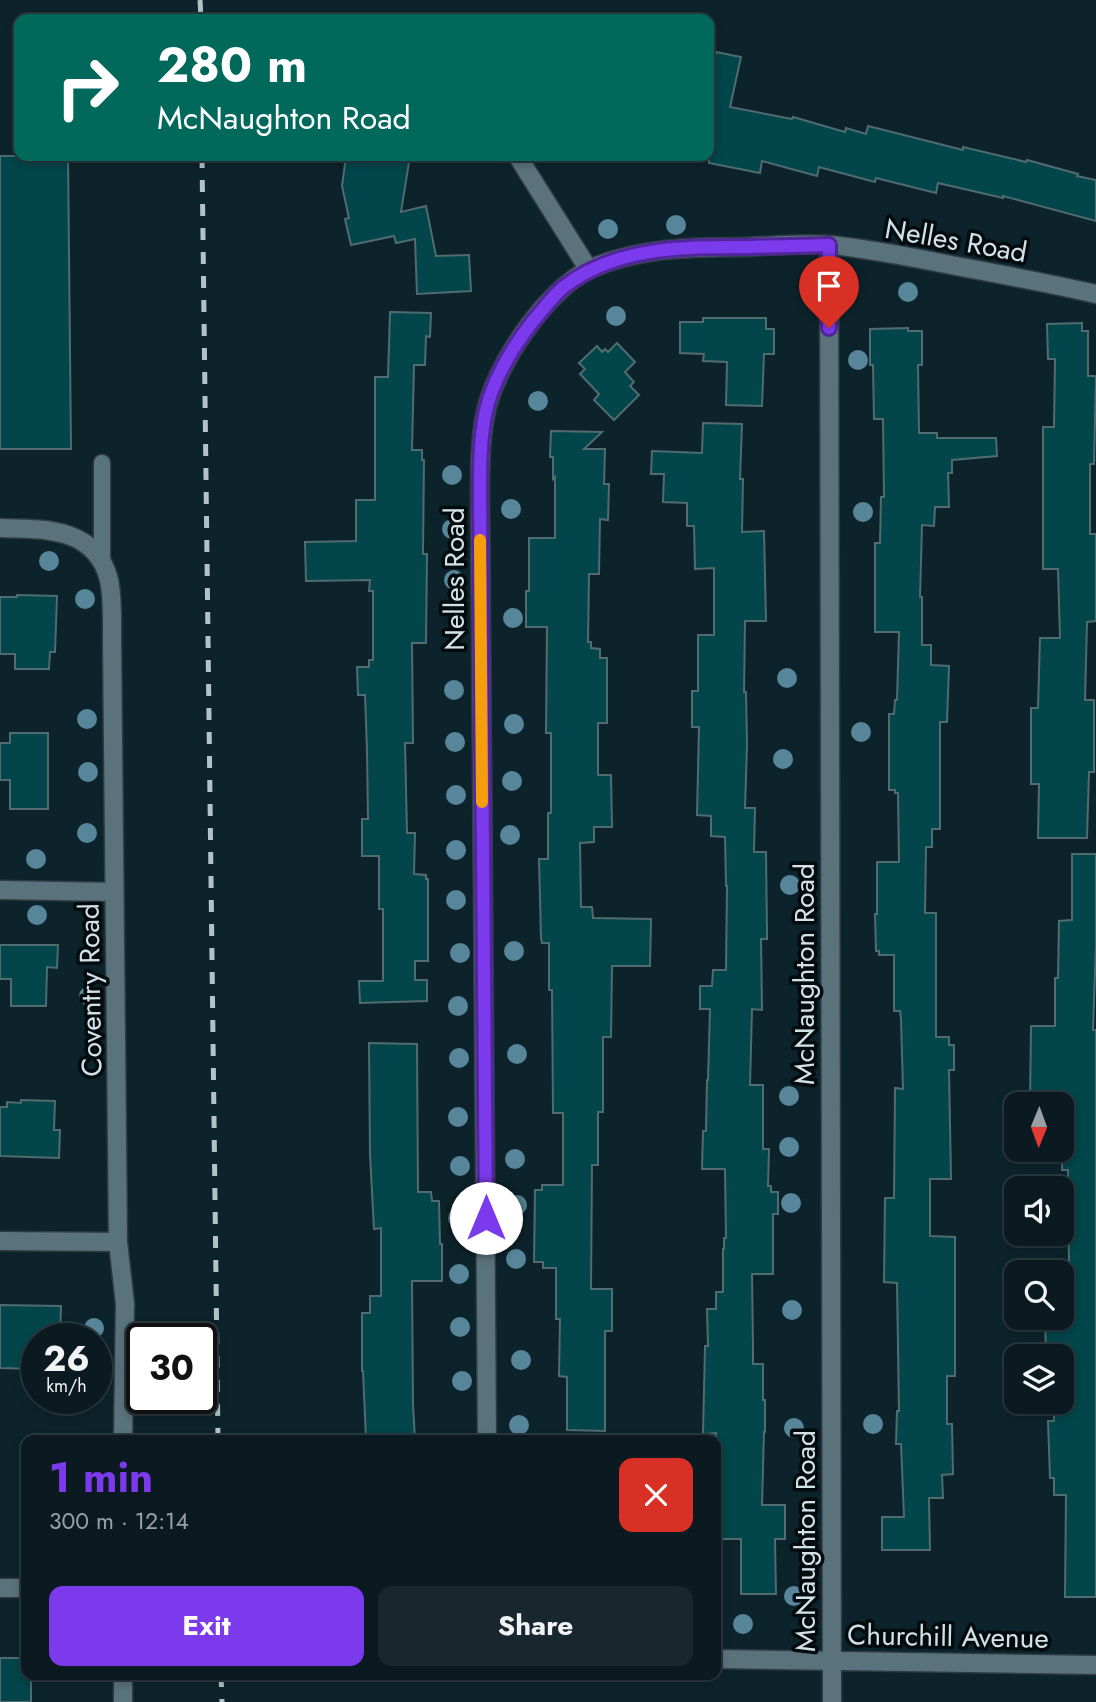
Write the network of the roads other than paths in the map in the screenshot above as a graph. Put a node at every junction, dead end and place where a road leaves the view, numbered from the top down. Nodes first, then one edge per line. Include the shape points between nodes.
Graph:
1 (521, 161) edge
2 (829, 245) junction
3 (589, 270) junction
4 (1096, 294) edge
5 (102, 463) dead end
6 (0, 528) edge
7 (102, 562) junction
8 (0, 890) edge
9 (114, 892) junction
10 (0, 1241) edge
11 (118, 1242) junction
12 (123, 1435) edge
13 (488, 1435) edge
14 (0, 1588) edge
15 (21, 1588) edge
16 (721, 1659) edge
17 (831, 1661) junction
18 (1096, 1665) edge
19 (123, 1680) edge
20 (123, 1702) edge
21 (832, 1702) edge

1 - 3 street
2 - 3 street, Nelles Road via 660,250
2 - 4 street, Nelles Road
2 - 17 street, McNaughton Road
3 - 13 street, Nelles Road via 563,287 521,337 495,383 485,414 481,455
5 - 7 lane
6 - 7 street, Coventry Road via 67,534 88,544
7 - 9 street, Coventry Road via 109,581 113,641
8 - 9 street
9 - 11 street, Coventry Road
10 - 11 street
11 - 12 street, Coventry Road via 125,1304
14 - 15 street
16 - 17 street, Churchill Avenue
17 - 18 street, Churchill Avenue
17 - 21 street, McNaughton Road
19 - 20 street

